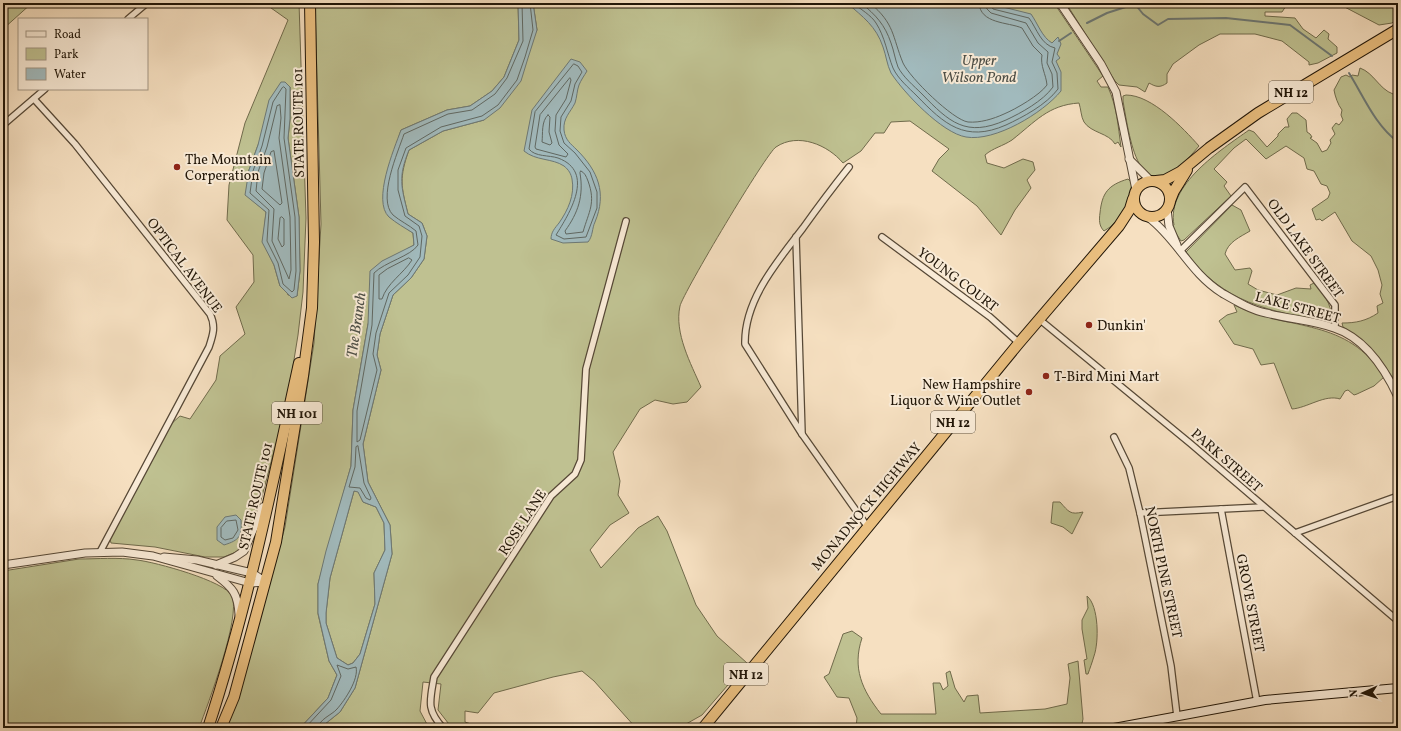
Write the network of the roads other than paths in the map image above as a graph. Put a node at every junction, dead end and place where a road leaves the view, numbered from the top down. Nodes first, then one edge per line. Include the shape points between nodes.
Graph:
1 (147, 3) edge
2 (310, 3) edge
3 (1060, 3) edge
4 (1395, 3) edge
5 (1398, 8) edge
6 (129, 18) edge
7 (1398, 30) edge
8 (44, 90) edge
9 (34, 99) junction
10 (3, 125) edge
11 (1129, 159) junction
12 (1190, 165) junction
13 (849, 167) dead end
14 (1154, 181) junction
15 (1134, 194) junction
16 (1168, 205) junction
17 (1149, 218) junction
18 (626, 221) dead end
19 (1120, 226) junction
20 (796, 237) junction
21 (882, 237) dead end
22 (314, 242) junction
23 (1180, 251) junction
24 (1038, 319) junction
25 (1335, 328) junction
26 (1018, 343) junction
27 (1398, 397) edge
28 (802, 434) junction
29 (1114, 437) dead end
30 (272, 485) junction
31 (1398, 496) edge
32 (1263, 507) junction
33 (1221, 509) junction
34 (1140, 513) junction
35 (867, 526) junction
36 (1295, 533) junction
37 (100, 552) junction
38 (153, 556) junction
39 (3, 565) edge
40 (216, 565) junction
41 (252, 573) junction
42 (213, 574) junction
43 (266, 582) junction
44 (250, 583) junction
45 (1398, 621) edge
46 (238, 627) junction
47 (1398, 688) edge
48 (1257, 702) junction
49 (1177, 716) junction
50 (208, 728) edge
51 (221, 728) edge
52 (443, 728) edge
53 (703, 728) edge
54 (1114, 728) edge

1 - 6 street
2 - 22 highway, STATE ROUTE 101 / NH 101
3 - 11 street via 1101,64 1116,92
4 - 5 street
7 - 12 highway, NH 12 via 1258,113
8 - 9 street
9 - 10 street
9 - 37 street, OPTICAL AVENUE via 75,144 214,322 209,347
11 - 14 street
11 - 15 street
12 - 14 highway, NH 12 via 1165,180
12 - 16 highway, NH 12
13 - 20 street
14 - 15 highway, NH 12 via 1143,183
14 - 16 highway via 1168,190
15 - 17 highway via 1134,204 1139,213
15 - 19 highway, MONADNOCK HIGHWAY / NH 12 via 1130,209
16 - 17 highway, NH 12 via 1160,216
16 - 23 street, LAKE STREET via 1169,226
17 - 19 highway, MONADNOCK HIGHWAY / NH 12 via 1136,218
17 - 23 street, LAKE STREET
18 - 52 street, ROSE LANE via 586,369 581,460 575,474 551,496 434,677 430,703 432,714
19 - 24 highway, MONADNOCK HIGHWAY / NH 12
20 - 28 street
20 - 28 street via 771,271 753,304 745,329 745,344
21 - 26 street, YOUNG COURT via 990,317
22 - 30 highway, STATE ROUTE 101 / NH 101 via 300,357
22 - 43 highway, STATE ROUTE 101 / NH 101 via 312,308 304,376 276,542
23 - 25 street, LAKE STREET via 1199,275 1221,292 1246,306 1265,313
23 - 25 street, OLD LAKE STREET via 1245,187 1335,305
24 - 26 highway, MONADNOCK HIGHWAY / NH 12
24 - 32 street, PARK STREET via 1191,444
25 - 27 street, LAKE STREET via 1356,340 1373,356 1384,369
26 - 35 highway, MONADNOCK HIGHWAY / NH 12
28 - 35 street
29 - 34 street, NORTH PINE STREET via 1129,468
30 - 40 street via 244,551
30 - 41 highway, STATE ROUTE 101 / NH 101
31 - 36 street
32 - 33 street
32 - 36 street, PARK STREET
33 - 34 street
33 - 48 street, GROVE STREET
34 - 49 street, NORTH PINE STREET via 1171,666
35 - 53 highway, MONADNOCK HIGHWAY / NH 12
36 - 45 street, PARK STREET
37 - 38 street
37 - 39 street
38 - 40 street via 197,560
38 - 42 street
40 - 41 street
41 - 43 street
41 - 44 highway, STATE ROUTE 101 / NH 101
42 - 44 street
42 - 46 street via 230,586 235,593 239,614
43 - 44 street
43 - 51 highway, STATE ROUTE 101 / NH 101 via 234,697
44 - 46 highway, STATE ROUTE 101 / NH 101
46 - 50 highway, STATE ROUTE 101 / NH 101
47 - 48 main road
48 - 49 main road
49 - 54 main road

